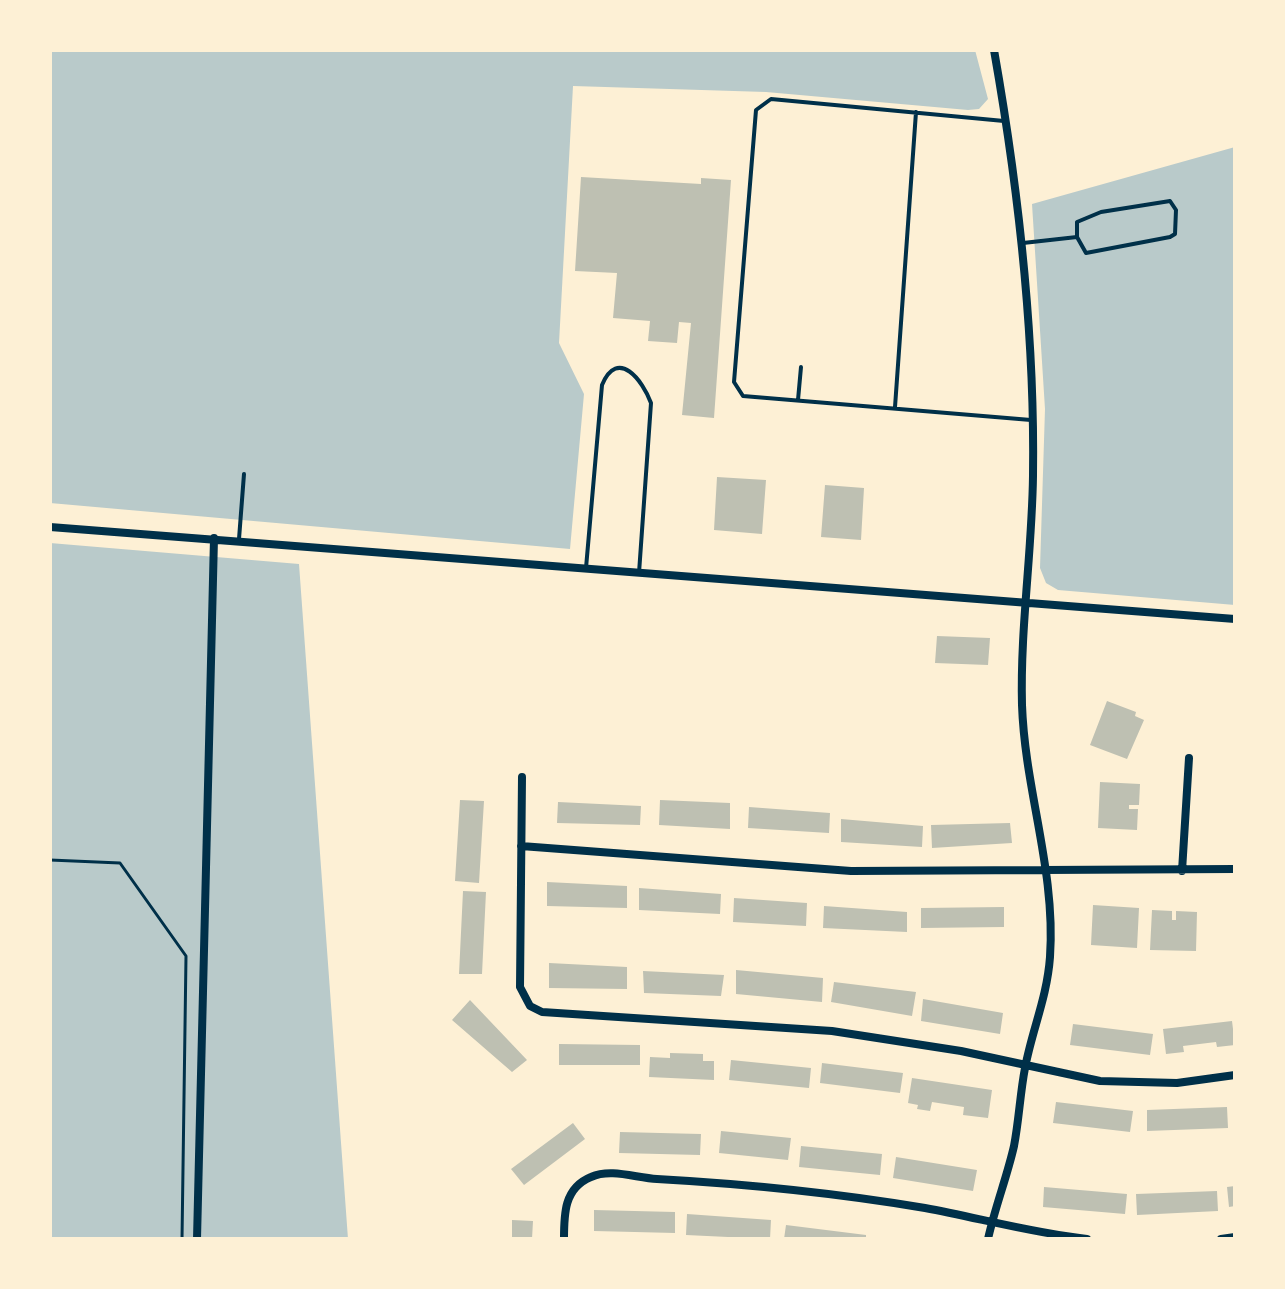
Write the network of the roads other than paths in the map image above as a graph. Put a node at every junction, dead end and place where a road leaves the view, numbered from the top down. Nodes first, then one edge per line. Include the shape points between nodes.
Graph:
1 (994, 50) edge
2 (916, 112) junction
3 (1007, 121) junction
4 (1077, 237) junction
5 (1023, 243) junction
6 (801, 367) dead end
7 (798, 400) junction
8 (895, 407) junction
9 (1032, 420) junction
10 (244, 474) dead end
11 (50, 527) edge
12 (214, 538) junction
13 (239, 539) junction
14 (586, 571) junction
15 (638, 575) junction
16 (1025, 604) junction
17 (1235, 619) edge
18 (1189, 758) dead end
19 (522, 777) dead end
20 (521, 846) junction
21 (1048, 869) junction
22 (1235, 869) edge
23 (1182, 871) junction
24 (1025, 1066) junction
25 (1235, 1075) edge
26 (992, 1222) junction
27 (1235, 1237) edge
28 (197, 1239) edge
29 (564, 1239) edge
30 (988, 1239) edge
31 (1087, 1239) edge
32 (1221, 1239) edge

1 - 3 street
2 - 3 lane
2 - 7 lane via 771,99 756,110 734,382 743,396
2 - 8 lane
3 - 5 street
4 - 4 lane via 1086,253 1170,237 1175,234 1175,204 1101,212 1077,222
4 - 5 lane
5 - 9 street
6 - 7 lane
7 - 8 lane
8 - 9 lane
9 - 16 street
10 - 13 lane
11 - 12 street
12 - 13 street
12 - 28 street
13 - 14 street
14 - 15 street
14 - 15 lane via 602,385 606,375 619,368 631,370 644,383 651,403
15 - 16 street
16 - 17 street
16 - 21 street via 1023,723
18 - 23 street
19 - 20 street
20 - 21 street via 851,871
20 - 24 street via 520,987 530,1006 542,1012 832,1031
21 - 23 street
21 - 24 street via 1050,960
22 - 23 street
24 - 25 street via 1075,1078 1139,1084
24 - 26 street via 1014,1145
26 - 29 street via 856,1197 606,1173 593,1175 573,1190 566,1203
26 - 30 street
26 - 31 street
27 - 32 street

